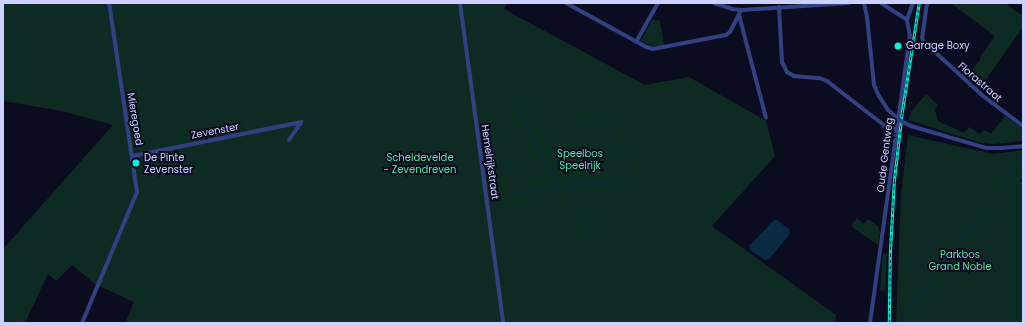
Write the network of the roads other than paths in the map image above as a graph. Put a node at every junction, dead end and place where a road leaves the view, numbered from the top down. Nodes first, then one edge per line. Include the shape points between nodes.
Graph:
1 (109, 3) edge
2 (460, 3) edge
3 (566, 3) edge
4 (658, 3) edge
5 (714, 3) edge
6 (849, 3) edge
7 (864, 3) edge
8 (881, 3) edge
9 (913, 3) edge
10 (927, 3) edge
11 (779, 8) junction
12 (740, 12) junction
13 (907, 20) junction
14 (636, 42) junction
15 (766, 118) dead end
16 (1023, 126) edge
17 (896, 129) junction
18 (289, 140) dead end
19 (1023, 146) edge
20 (133, 156) junction
21 (82, 323) edge
22 (503, 323) edge
23 (870, 323) edge

1 - 20 street, Mieregoed
2 - 22 street, Hemelrijkstraat
3 - 14 street
4 - 14 street
5 - 12 street
6 - 11 street
7 - 19 street, bridge via 874,85 878,96 897,119 911,126 986,148
8 - 13 street
9 - 13 street
10 - 16 street, Florastraat via 923,41 983,96
11 - 12 street
11 - 17 street via 782,62 787,72 794,76 827,81 885,126
12 - 14 street via 726,35 661,48 646,47
12 - 15 street
13 - 17 street, Oude Gentweg via 910,36
17 - 23 street, Oude Gentweg
18 - 20 street, Zevenster via 301,122
20 - 21 street, Mieregoed via 136,199

